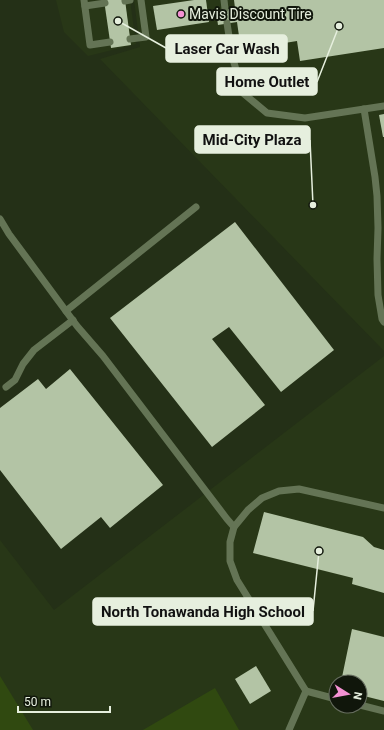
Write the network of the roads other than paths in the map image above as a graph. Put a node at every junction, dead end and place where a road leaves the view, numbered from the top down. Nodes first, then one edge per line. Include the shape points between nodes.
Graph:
1 (141, 0) edge
2 (224, 0) edge
3 (84, 3) edge
4 (105, 3) dead end
5 (225, 9) dead end
6 (227, 23) dead end
7 (130, 39) dead end
8 (110, 42) dead end
9 (384, 106) edge
10 (364, 109) junction
11 (196, 207) dead end
12 (0, 219) edge
13 (66, 311) junction
14 (73, 320) junction
15 (384, 322) edge
16 (6, 387) dead end
17 (384, 508) edge
18 (234, 527) junction
19 (306, 691) junction
20 (328, 697) edge
21 (368, 707) edge
22 (384, 711) edge
23 (290, 730) edge

1 - 7 lane via 146,37
2 - 5 lane
3 - 4 lane
3 - 8 lane via 90,45
6 - 10 lane via 232,56 243,93 267,113 305,118
9 - 10 lane
10 - 15 lane via 376,190 378,295
11 - 13 lane
12 - 13 lane
13 - 14 lane
14 - 16 lane via 39,345 23,364 15,380
14 - 18 lane
17 - 18 lane via 299,489 279,491 262,498
18 - 19 lane via 230,542 230,561 237,580
19 - 20 lane
19 - 23 lane
21 - 22 lane

